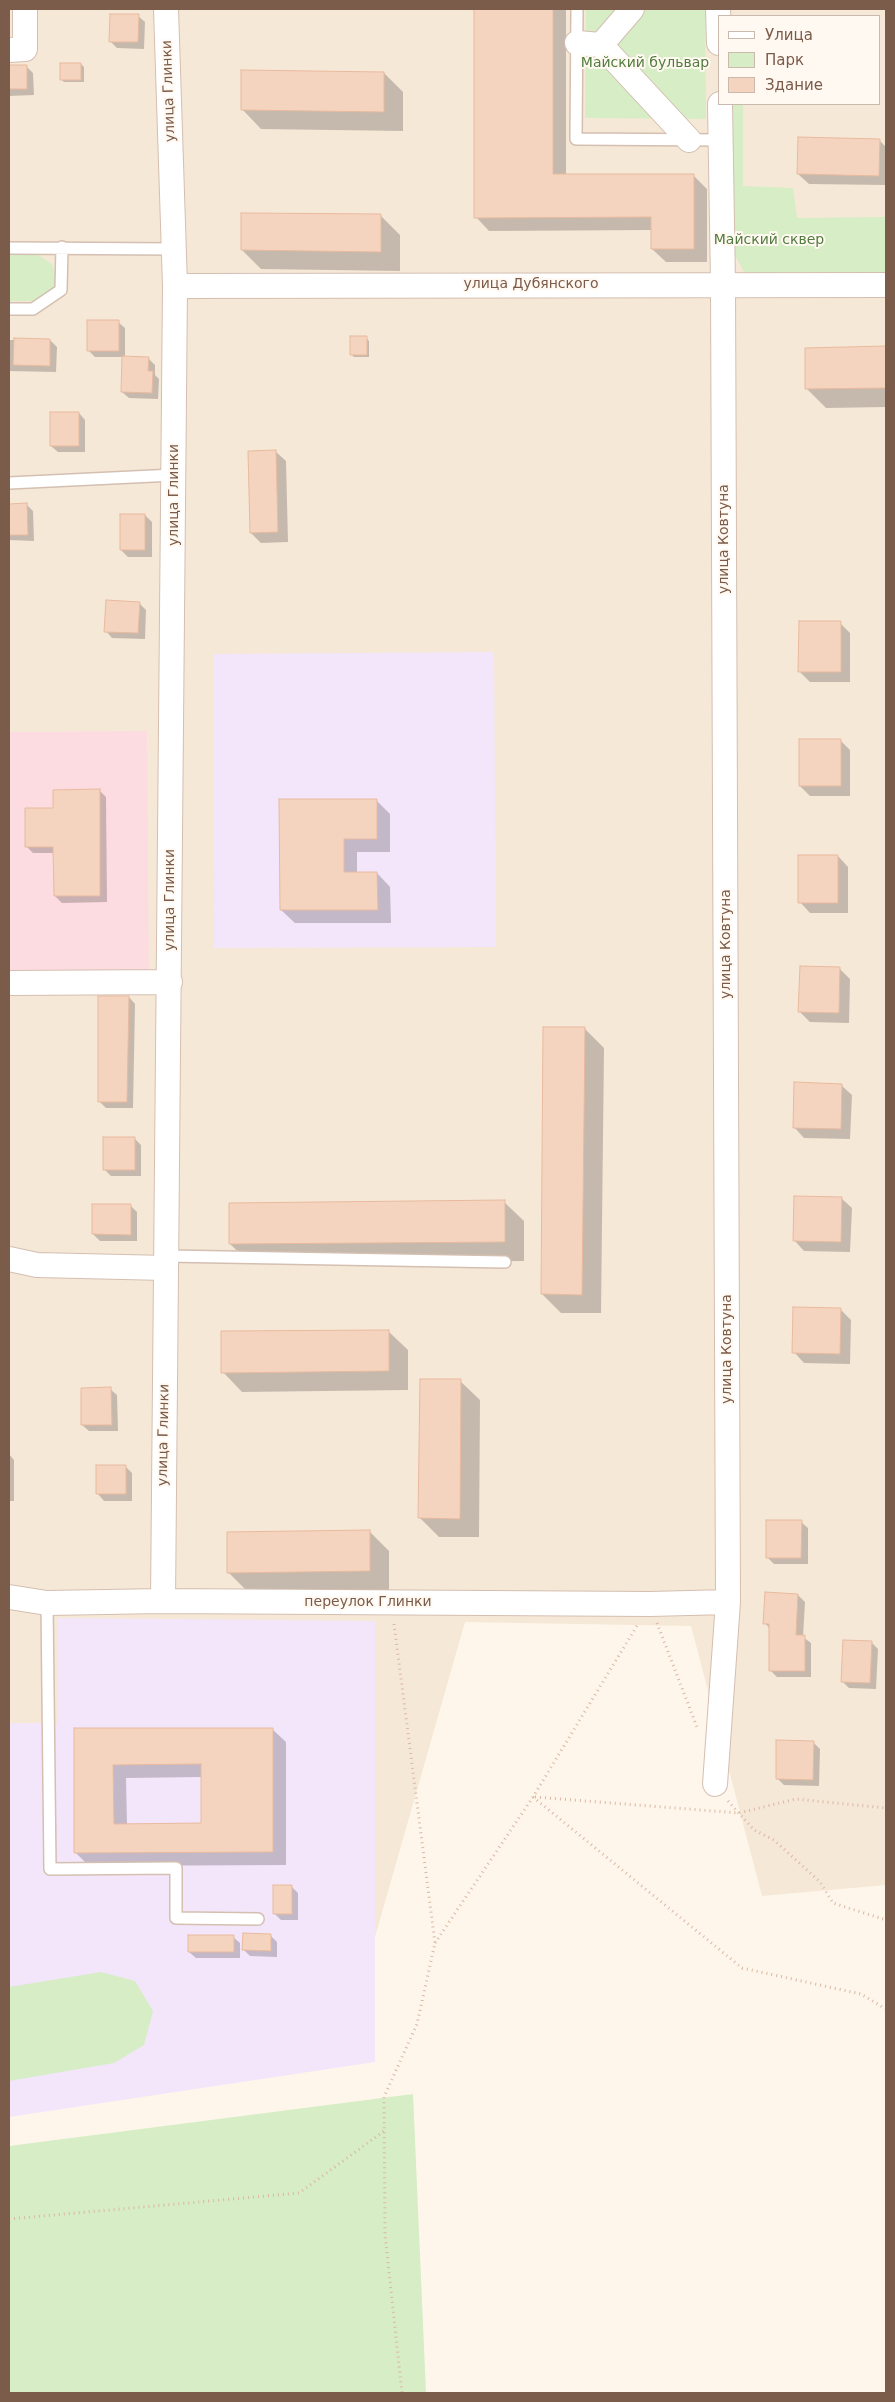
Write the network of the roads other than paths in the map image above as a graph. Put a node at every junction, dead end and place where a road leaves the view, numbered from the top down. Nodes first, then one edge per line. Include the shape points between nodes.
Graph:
1 (25, 9) edge
2 (166, 9) edge
3 (577, 9) edge
4 (632, 9) edge
5 (577, 43) junction
6 (601, 44) junction
7 (9, 50) edge
8 (720, 105) edge
9 (689, 140) junction
10 (720, 140) junction
11 (62, 247) junction
12 (9, 248) edge
13 (174, 249) junction
14 (723, 283) junction
15 (886, 285) edge
16 (175, 286) junction
17 (9, 309) edge
18 (174, 475) junction
19 (9, 483) edge
20 (170, 982) junction
21 (9, 984) edge
22 (9, 1259) edge
23 (166, 1262) junction
24 (505, 1262) dead end
25 (9, 1597) edge
26 (162, 1601) junction
27 (728, 1602) junction
28 (47, 1603) junction
29 (715, 1784) road end
30 (258, 1919) dead end

1 - 7 street via 25,49
2 - 13 street, улица Глинки
3 - 5 lane
4 - 6 street
5 - 6 street
5 - 9 lane via 576,139
6 - 9 street
8 - 10 street, улица Ковтуна
9 - 10 lane
10 - 14 street, улица Ковтуна
11 - 12 lane
11 - 13 lane
11 - 17 lane via 61,290 33,309
13 - 16 street, улица Глинки
14 - 15 street, улица Дубянского
14 - 16 street, улица Дубянского
14 - 27 street, улица Ковтуна
16 - 18 street, улица Глинки
18 - 19 lane
18 - 20 street, улица Глинки
20 - 21 street
20 - 23 street, улица Глинки
22 - 23 street via 37,1265
23 - 24 lane
23 - 26 street, улица Глинки
25 - 28 street, переулок Глинки
26 - 27 street, переулок Глинки
26 - 28 street, переулок Глинки
27 - 29 street, улица Ковтуна
28 - 30 lane via 50,1869 176,1868 176,1918

